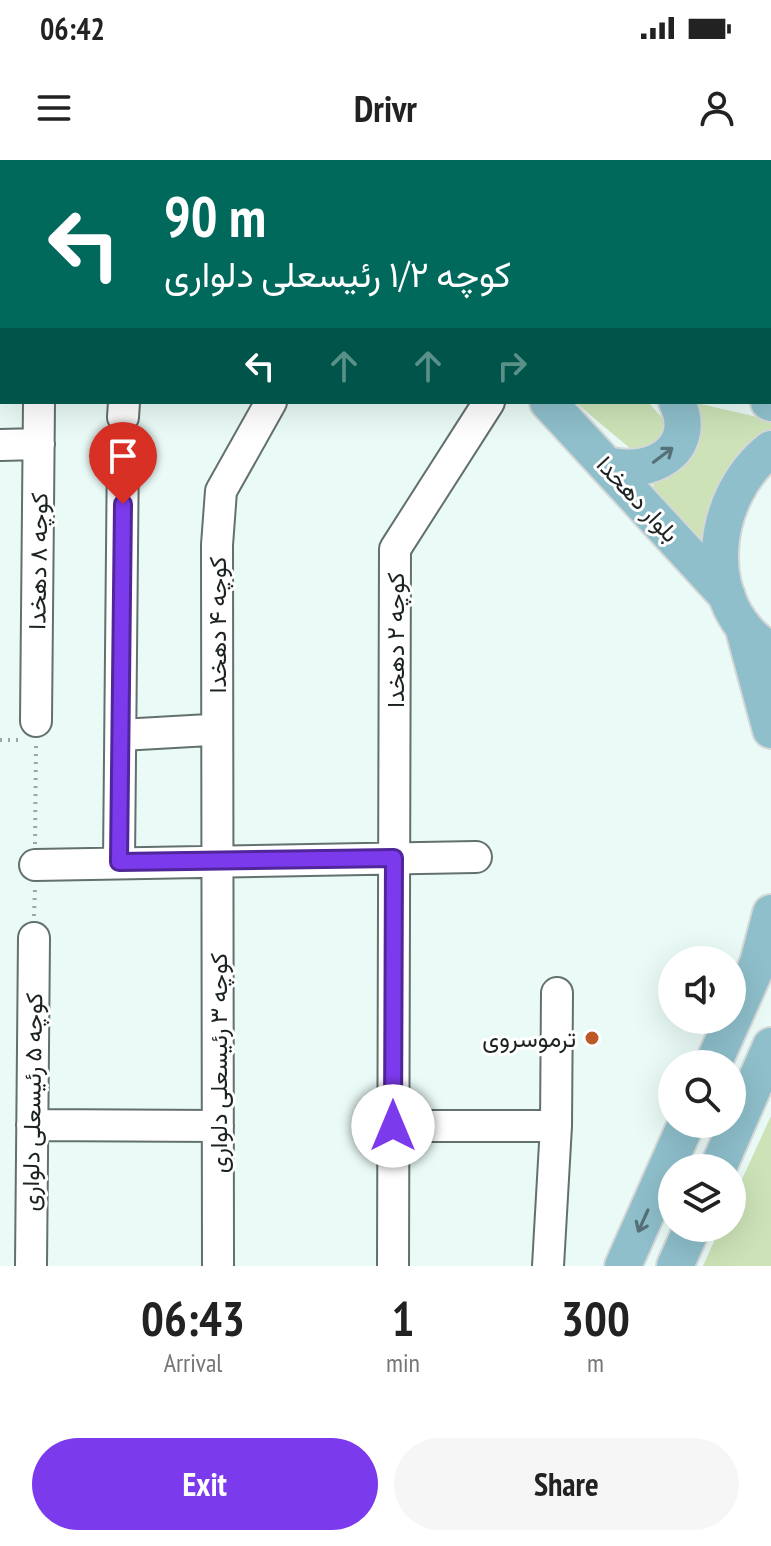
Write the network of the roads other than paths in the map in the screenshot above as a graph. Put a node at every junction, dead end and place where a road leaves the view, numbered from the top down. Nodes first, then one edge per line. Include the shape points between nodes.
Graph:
1 (39, 404) edge
2 (270, 404) edge
3 (488, 404) edge
4 (550, 404) edge
5 (678, 404) edge
6 (123, 422) edge
7 (39, 444) junction
8 (0, 445) edge
9 (771, 449) edge
10 (605, 464) junction
11 (735, 611) junction
12 (771, 651) edge
13 (36, 721) road end
14 (209, 730) dead end
15 (771, 730) edge
16 (121, 735) junction
17 (476, 857) dead end
18 (394, 858) junction
19 (218, 861) junction
20 (119, 862) junction
21 (35, 865) road end
22 (771, 913) edge
23 (34, 938) road end
24 (557, 993) dead end
25 (771, 1046) edge
26 (719, 1050) edge
27 (32, 1125) junction
28 (218, 1126) junction
29 (393, 1126) junction
30 (556, 1126) junction
31 (680, 1138) edge
32 (724, 1154) edge
33 (686, 1242) edge
34 (31, 1266) edge
35 (218, 1266) edge
36 (393, 1266) edge
37 (548, 1266) edge
38 (623, 1266) edge
39 (675, 1266) edge

1 - 7 street, کوچه ۸ دهخدا
2 - 19 street, کوچه ۴ دهخدا via 221,491
3 - 18 street, کوچه ۲ دهخدا via 395,549
4 - 10 main road, بلوار دهخدا
10 -> 5 main road via 627,471 665,457 682,438
6 - 16 street
7 - 8 street
7 - 13 street, کوچه ۸ دهخدا
9 - 11 main road via 745,473 720,532 720,565
10 - 11 main road, بلوار دهخدا
11 - 12 main road, بلوار دهخدا
11 - 15 main road
14 - 16 street
16 - 20 street
17 - 18 street
18 - 19 street
18 - 29 street, کوچه ۲ دهخدا
19 - 20 street
19 - 28 street, کوچه ۳ رئیسعلی دلواری
20 - 21 street
22 - 26 main road via 758,963
23 - 27 street, کوچه ۵ رئیسعلی دلواری
24 - 30 street
25 - 32 main road
27 - 28 street
27 - 34 street, کوچه ۵ رئیسعلی دلواری
28 - 35 street, کوچه ۳ رئیسعلی دلواری
29 - 30 street
29 - 36 street, کوچه ۲ دهخدا
30 - 37 street
31 -> 38 main road
33 - 39 main road

